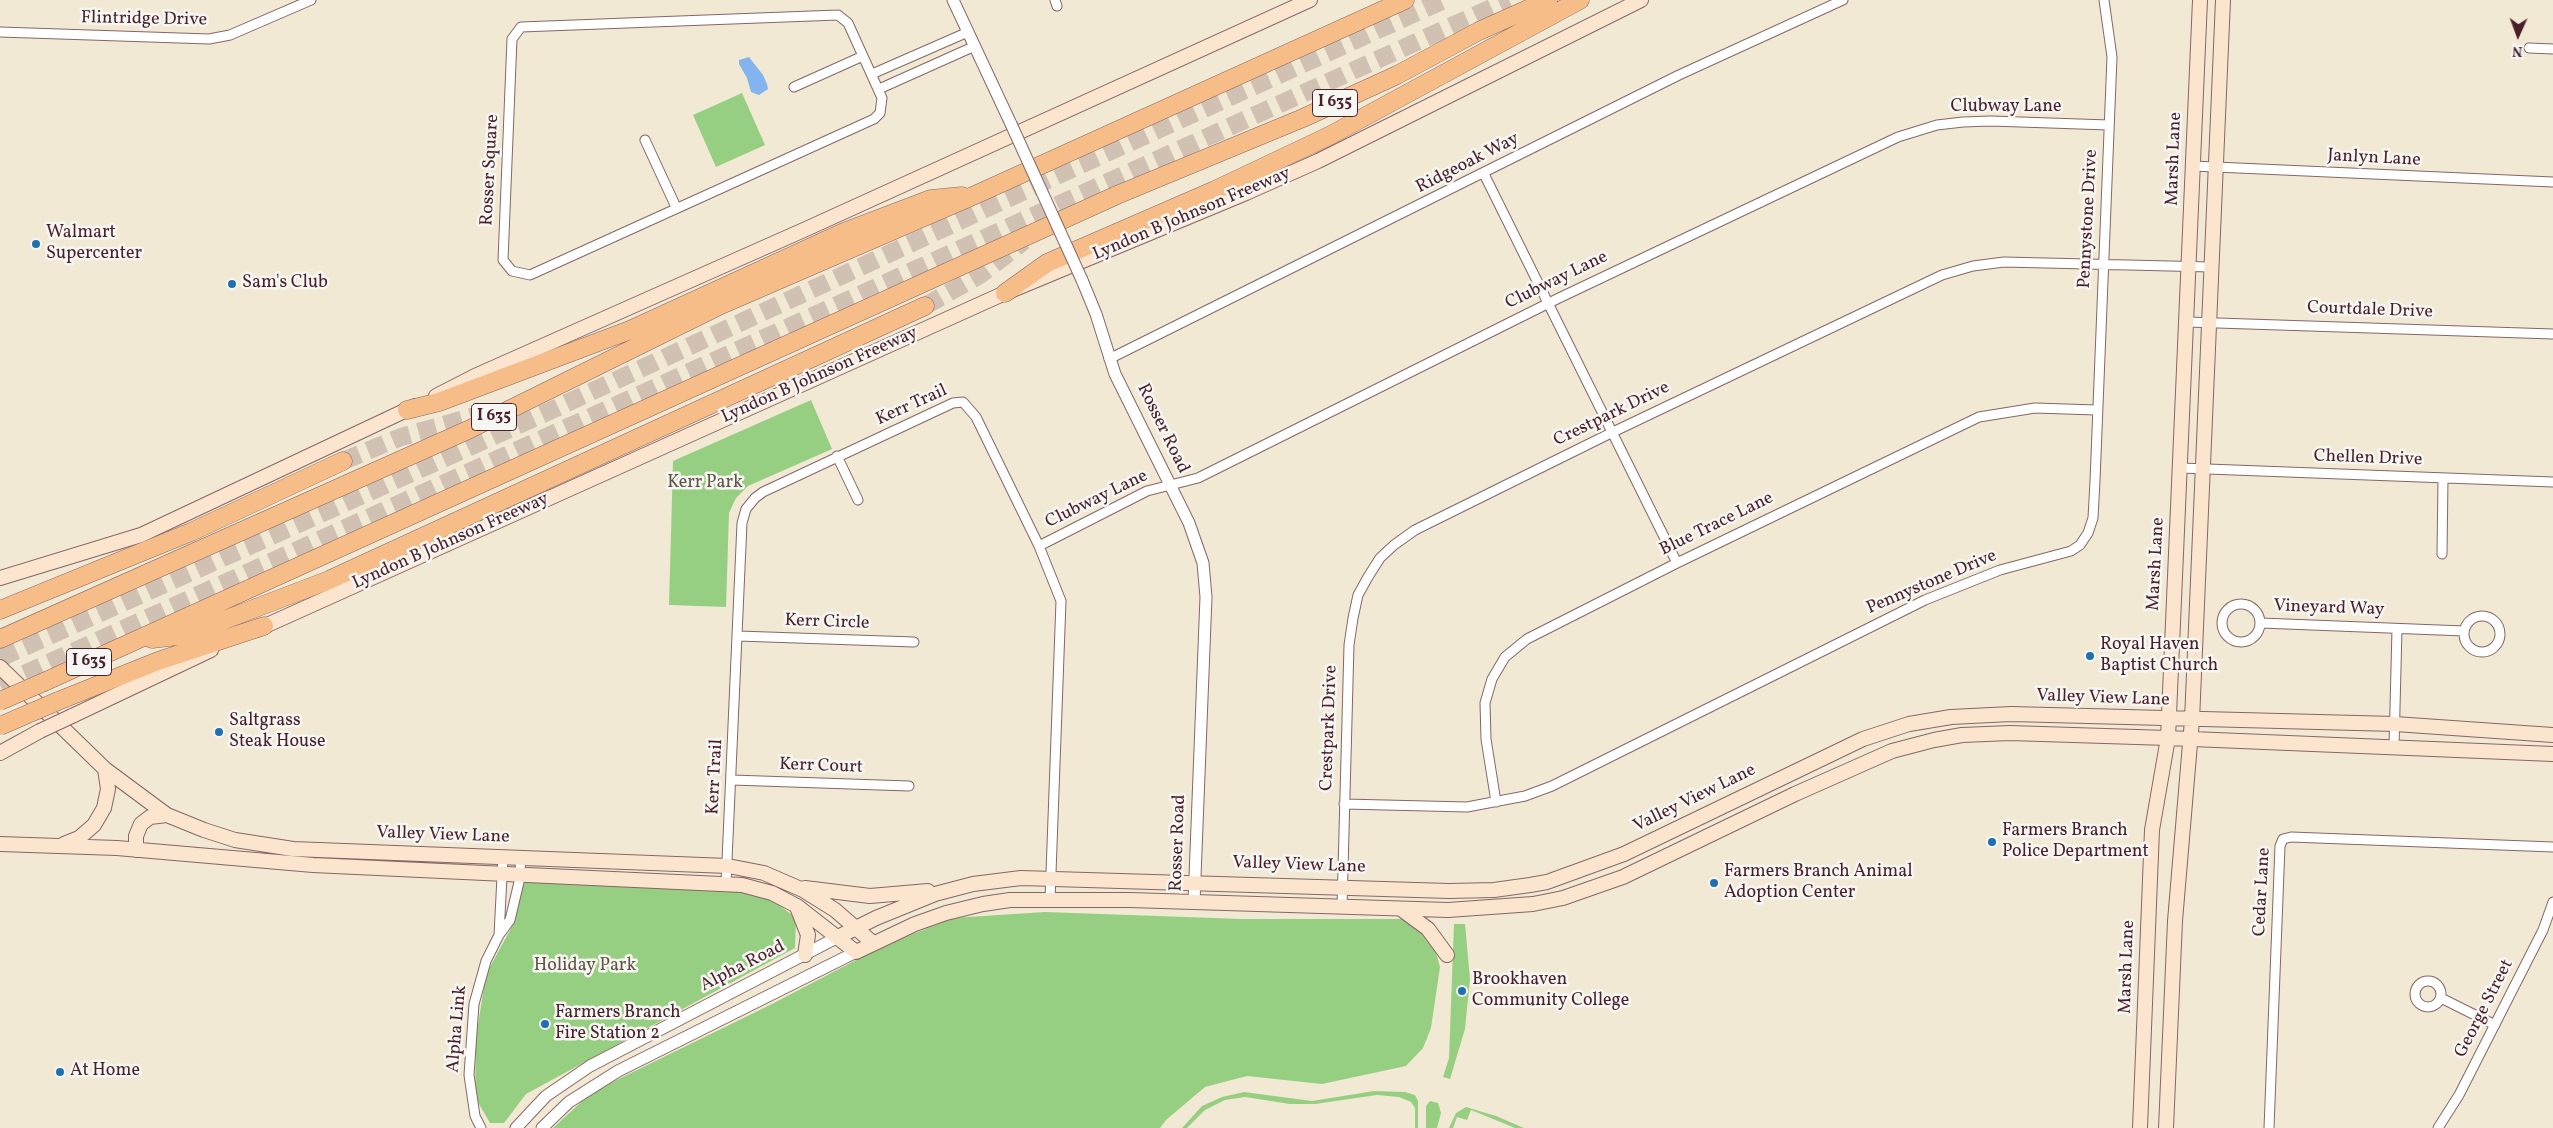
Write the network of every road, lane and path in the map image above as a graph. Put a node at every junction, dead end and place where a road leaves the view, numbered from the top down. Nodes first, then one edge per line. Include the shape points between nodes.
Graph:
1 (311, 0) edge
2 (954, 0) edge
3 (1310, 0) edge
4 (1406, 0) edge
5 (1548, 0) edge
6 (1580, 0) edge
7 (1641, 0) edge
8 (1843, 0) edge
9 (2104, 0) edge
10 (2200, 0) edge
11 (2223, 0) edge
12 (1393, 4) edge
13 (0, 32) edge
14 (968, 32) junction
15 (975, 46) junction
16 (2529, 48) dead end
17 (2553, 49) edge
18 (863, 56) junction
19 (872, 74) junction
20 (2196, 86) junction
21 (794, 87) dead end
22 (2219, 87) junction
23 (879, 89) junction
24 (2109, 125) junction
25 (645, 140) dead end
26 (2193, 166) junction
27 (2216, 166) junction
28 (1484, 174) junction
29 (2553, 182) edge
30 (975, 195) junction
31 (676, 208) junction
32 (2104, 264) junction
33 (2189, 267) junction
34 (2211, 267) junction
35 (1006, 292) junction
36 (1549, 303) junction
37 (924, 306) tunnel mouth
38 (2187, 322) junction
39 (2209, 322) junction
40 (2553, 334) edge
41 (1109, 359) junction
42 (2184, 395) junction
43 (2206, 396) junction
44 (407, 410) junction
45 (2096, 410) junction
46 (1613, 432) junction
47 (837, 456) junction
48 (343, 461) tunnel mouth
49 (2181, 468) junction
50 (2203, 469) junction
51 (2443, 479) junction
52 (2553, 482) edge
53 (1170, 485) junction
54 (858, 500) dead end
55 (1038, 546) junction
56 (2442, 554) dead end
57 (1677, 562) junction
58 (0, 578) edge
59 (0, 610) edge
60 (2261, 623) junction
61 (264, 626) junction
62 (2397, 629) junction
63 (2464, 632) junction
64 (738, 636) junction
65 (6, 637) edge
66 (134, 642) junction
67 (914, 642) dead end
68 (0, 667) edge
69 (0, 701) edge
70 (2011, 714) junction
71 (2169, 719) junction
72 (2192, 720) junction
73 (2395, 724) junction
74 (0, 726) edge
75 (1900, 727) junction
76 (40, 731) junction
77 (2010, 733) junction
78 (2553, 735) edge
79 (2168, 738) junction
80 (2190, 739) junction
81 (0, 746) edge
82 (1905, 746) junction
83 (2394, 747) junction
84 (0, 753) edge
85 (2553, 754) edge
86 (105, 769) junction
87 (732, 780) junction
88 (908, 786) dead end
89 (1740, 799) junction
90 (1496, 802) junction
91 (1344, 804) junction
92 (167, 815) junction
93 (1748, 818) junction
94 (0, 844) edge
95 (61, 846) junction
96 (2553, 847) edge
97 (281, 848) junction
98 (136, 850) junction
99 (503, 857) junction
100 (521, 858) junction
101 (280, 863) junction
102 (728, 866) junction
103 (503, 872) junction
104 (520, 873) junction
105 (1050, 877) junction
106 (1194, 882) junction
107 (726, 883) junction
108 (793, 885) junction
109 (1342, 886) junction
110 (951, 890) junction
111 (1050, 900) junction
112 (1194, 902) junction
113 (2553, 902) edge
114 (797, 906) junction
115 (1342, 907) junction
116 (1400, 909) junction
117 (856, 928) junction
118 (498, 935) junction
119 (838, 937) junction
120 (873, 944) junction
121 (856, 952) junction
122 (805, 955) junction
123 (1447, 956) dead end
124 (2441, 998) dead end
125 (2495, 1025) junction
126 (481, 1128) edge
127 (516, 1128) edge
128 (542, 1128) edge
129 (2140, 1128) edge
130 (2166, 1128) edge
131 (2269, 1128) edge
132 (2438, 1128) edge

1 - 13 street, Flintridge Drive via 230,35 209,39
2 - 14 street, Rosser Road
3 - 44 main road via 484,372
4 - 12 highway, I 635
5 - 66 highway, I 635 via 1303,118 1117,195
6 - 35 highway via 1329,136 1215,190 1046,263
7 - 35 main road, Lyndon B Johnson Freeway via 1318,161
8 - 28 street, Ridgeoak Way via 1679,76
9 - 24 street, Pennystone Drive via 2112,57
10 - 20 main road, Marsh Lane
11 - 22 main road
12 - 30 highway, I 635
14 - 15 street, Rosser Road
14 - 19 street
15 - 23 street
15 - 41 street, Rosser Road, bridge via 1082,280
16 - 17 street
18 - 19 street, Rosser Square
18 - 21 street
18 - 31 street, Rosser Square via 848,22 838,15 532,25 516,31 512,39 502,254 512,271 530,275
19 - 23 street, Rosser Square
20 - 22 main road
20 - 26 main road, Marsh Lane
22 - 27 main road
23 - 31 street, Rosser Square via 883,106 874,119
24 - 32 street, Pennystone Drive
24 - 36 street, Clubway Lane via 1991,120 1937,125 1898,137
25 - 31 street
26 - 27 street, Janlyn Lane
26 - 33 main road, Marsh Lane
27 - 29 street, Janlyn Lane
27 - 34 main road
28 - 36 street
28 - 41 street, Ridgeoak Way
30 - 44 highway via 931,199 844,232 572,354 439,402
30 - 65 highway, I 635 via 721,305 468,430
32 - 33 street, Crestpark Drive
32 - 45 street, Pennystone Drive
32 - 46 street, Crestpark Drive via 2004,262 1942,275
33 - 34 street, Crestpark Drive
33 - 38 main road, Marsh Lane
34 - 39 main road
35 - 61 main road, Lyndon B Johnson Freeway
36 - 46 street
36 - 53 street, Clubway Lane via 1198,478
37 - 66 highway via 329,580 185,635
38 - 39 street, Courtdale Drive
38 - 42 main road, Marsh Lane
39 - 40 street, Courtdale Drive
39 - 43 main road
41 - 53 street, Rosser Road
42 - 43 main road
42 - 49 main road, Marsh Lane
43 - 50 main road
44 - 58 main road via 141,535
45 - 57 street, Blue Trace Lane via 2035,408 1979,417
45 - 90 street, Pennystone Drive via 2093,518 2088,533 2071,551 2000,570 1925,600 1552,786
46 - 57 street
46 - 91 street, Crestpark Drive via 1415,530 1380,558 1358,595 1349,645
47 - 54 street
47 - 55 street, Kerr Trail via 953,403 962,402 976,417
47 - 64 street, Kerr Trail via 763,492 746,509 742,523
48 - 59 highway via 191,532
49 - 50 street, Chellen Drive
49 - 71 main road, Marsh Lane
50 - 51 street, Chellen Drive
50 - 72 main road
51 - 52 street, Chellen Drive
51 - 56 street
53 - 55 street, Clubway Lane via 1147,491
53 - 106 street, Rosser Road via 1198,546 1206,579
55 - 105 street, Kerr Trail via 1057,590 1062,612
57 - 90 street, Blue Trace Lane via 1526,639 1505,657 1492,679 1485,703 1486,739
60 - 60 street, Vineyard Way via 2257,611 2241,603 2225,612 2222,624 2227,636 2238,642 2251,640
60 - 62 street, Vineyard Way
61 - 74 highway, bridge via 158,661
61 - 76 main road, Lyndon B Johnson Freeway, bridge
62 - 63 street, Vineyard Way
62 - 73 street, Vineyard Way
63 - 63 street via 2469,621 2486,616 2496,622 2501,633 2493,649 2481,653 2466,644
64 - 67 street, Kerr Circle
64 - 87 street, Kerr Trail
66 - 69 highway, I 635, bridge
68 - 86 main road, Valley View Lane
70 - 71 main road, Valley View Lane
70 - 75 main road, Valley View Lane via 1950,717
70 - 77 main road
71 - 72 main road, Valley View Lane
71 - 79 main road, Marsh Lane
72 - 73 main road, Valley View Lane
72 - 80 main road
73 - 78 main road, Valley View Lane
73 - 83 street, Vineyard Way
75 - 82 main road
75 - 89 main road, Valley View Lane via 1847,746
76 - 81 main road
76 - 84 main road, Lyndon B Johnson Freeway
77 - 79 main road, Valley View Lane
77 - 82 main road, Valley View Lane via 1962,736
79 - 80 main road, Valley View Lane
79 - 129 main road, Marsh Lane via 2152,830
80 - 83 main road, Valley View Lane
80 - 130 main road via 2175,921
82 - 93 main road, Valley View Lane
83 - 85 main road, Valley View Lane
86 - 92 main road, Valley View Lane
86 - 95 main road via 108,789 99,817 79,838
87 - 88 street, Kerr Court
87 - 102 street, Kerr Trail
89 - 93 main road
89 - 109 main road, Valley View Lane via 1624,854 1547,882 1494,890 1449,891
90 - 91 street, Pennystone Drive via 1448,807
91 - 109 street, Crestpark Drive
92 - 97 main road, Valley View Lane via 235,840
92 - 98 main road via 150,817 140,824
93 - 116 main road, Valley View Lane via 1646,867 1562,898 1471,910
94 - 95 main road, Valley View Lane
95 - 98 main road, Valley View Lane
96 - 131 street, Cedar Lane via 2301,837 2283,839 2280,846
97 - 99 main road, Valley View Lane
97 - 101 main road
98 - 101 main road, Valley View Lane
99 - 100 main road, Valley View Lane
99 - 103 street, Alpha Link
100 - 102 main road, Valley View Lane
100 - 104 street, Alpha Link
101 - 103 main road, Valley View Lane
102 - 107 street, Kerr Trail
102 - 108 main road, Valley View Lane via 764,873
103 - 104 main road, Valley View Lane
103 - 118 street, Alpha Link
104 - 107 main road, Valley View Lane
104 - 118 street, Alpha Link via 510,920
105 - 106 main road, Valley View Lane
105 - 110 main road, Valley View Lane via 997,880
105 - 111 street, Kerr Trail
106 - 109 main road, Valley View Lane
106 - 112 street, Rosser Road
107 - 114 main road, Valley View Lane via 772,893
108 - 110 main road via 870,896
108 - 117 main road, Valley View Lane via 821,901
109 - 115 street, Crestpark Drive
110 - 117 main road, Valley View Lane via 906,905
111 - 112 main road, Valley View Lane
111 - 120 main road, Valley View Lane via 982,904 915,924
112 - 115 main road, Valley View Lane
113 - 125 street, George Street via 2543,930
114 - 119 main road, Valley View Lane
114 - 122 main road via 808,935
115 - 116 main road, Valley View Lane
116 - 123 main road via 1428,928
117 - 119 main road, Valley View Lane
117 - 120 main road, Valley View Lane
118 - 126 street, Alpha Link via 480,977 472,1015 469,1075 475,1116
119 - 121 main road, Valley View Lane
119 - 122 street, Alpha Road
120 - 121 main road, Valley View Lane
121 - 128 street via 618,1071 569,1102
122 - 127 street, Alpha Road via 590,1066 546,1096
124 - 125 street
125 - 132 street, George Street via 2459,1096

